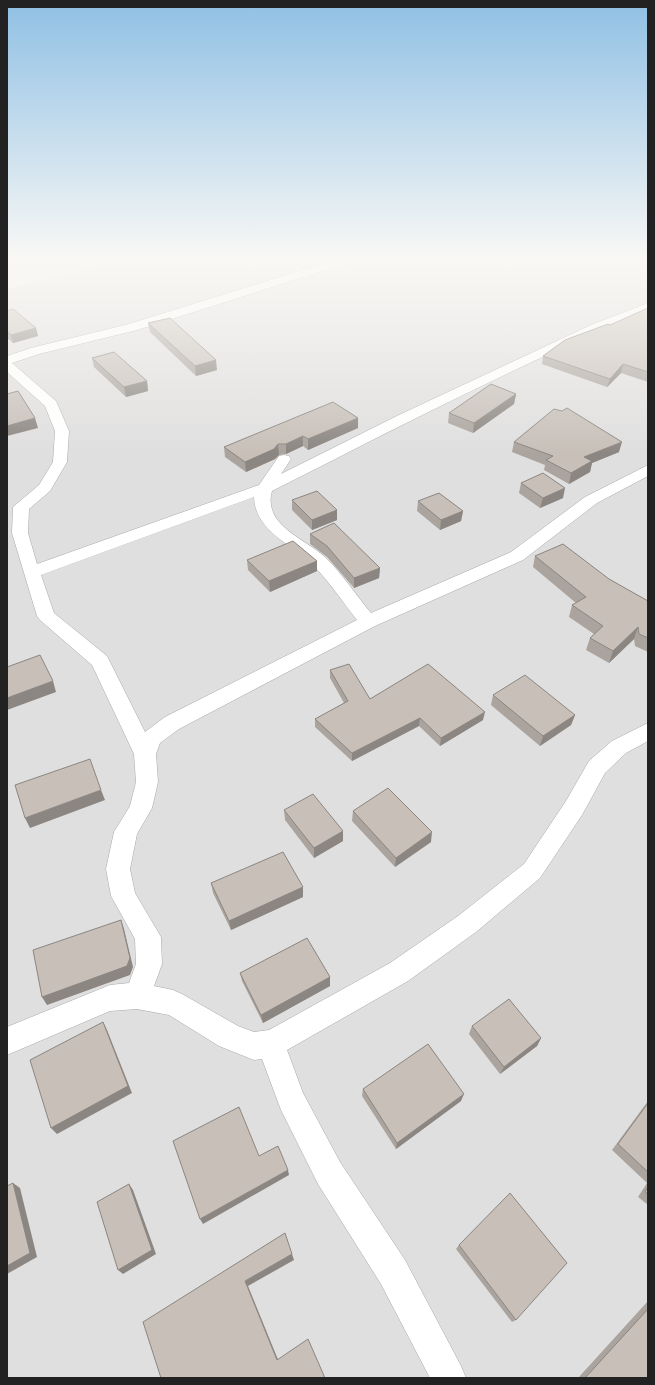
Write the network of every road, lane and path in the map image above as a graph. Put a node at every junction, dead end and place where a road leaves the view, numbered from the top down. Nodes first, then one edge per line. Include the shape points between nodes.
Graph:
1 (141, 325) edge
2 (603, 325) edge
3 (7, 360) edge
4 (7, 365) edge
5 (284, 459) dead end
6 (648, 470) edge
7 (266, 488) junction
8 (31, 572) junction
9 (368, 622) junction
10 (648, 731) edge
11 (145, 754) junction
12 (137, 996) junction
13 (7, 1041) edge
14 (271, 1044) junction
15 (448, 1378) edge

1 - 3 street
2 - 7 street via 404,418
4 - 8 street via 51,404 62,431 60,462 45,488 21,507 20,532
5 - 7 street
6 - 9 street via 591,500 517,556
7 - 8 street
7 - 9 street via 262,498 264,514 275,527 320,562
8 - 11 street via 46,616 100,661
9 - 11 street via 172,724 152,738
10 - 14 street via 619,746 597,767 574,808 532,871 526,876 467,924 399,972
11 - 12 street via 147,782 141,808 126,832 118,869 123,896 148,937 149,964
12 - 13 street via 110,998
12 - 14 street via 172,1003 228,1036 254,1046
14 - 15 street via 291,1100 329,1173 393,1272

